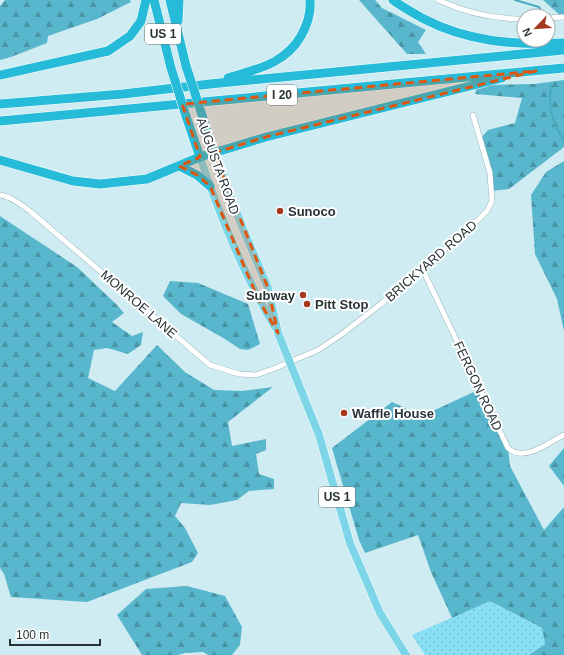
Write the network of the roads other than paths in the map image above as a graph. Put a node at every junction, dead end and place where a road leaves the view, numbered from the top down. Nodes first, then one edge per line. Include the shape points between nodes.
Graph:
1 (146, 0) edge
2 (154, 0) edge
3 (170, 0) edge
4 (179, 0) edge
5 (310, 0) edge
6 (393, 0) edge
7 (438, 0) edge
8 (516, 19) edge
9 (177, 28) junction
10 (564, 43) edge
11 (564, 50) edge
12 (564, 68) edge
13 (536, 71) junction
14 (0, 75) edge
15 (210, 84) junction
16 (0, 104) edge
17 (474, 115) dead end
18 (0, 121) edge
19 (214, 153) junction
20 (200, 157) junction
21 (0, 160) edge
22 (179, 166) junction
23 (210, 186) junction
24 (0, 195) edge
25 (422, 268) junction
26 (278, 333) junction
27 (289, 361) junction
28 (564, 435) edge
29 (406, 655) edge

1 - 14 highway via 141,21 130,36 108,52
2 - 20 highway, AUGUSTA ROAD / US 1, bridge via 171,68
3 - 9 highway, AUGUSTA ROAD / US 1
4 - 9 highway
5 - 15 highway via 309,19 295,46 286,54 270,64
6 - 10 highway via 441,27 475,38 510,42
7 - 8 street via 469,13
9 - 19 highway, AUGUSTA ROAD / US 1, bridge via 186,66
11 - 15 highway, I 20
12 - 13 highway, I 20
13 - 18 highway, I 20
13 - 19 highway via 413,99
15 - 16 highway, I 20
17 - 25 street, BRICKYARD ROAD via 490,173 492,201 483,216
19 - 20 highway
19 - 26 main road, AUGUSTA ROAD / US 1 via 268,288
20 - 22 highway
20 - 23 main road, AUGUSTA ROAD / US 1
21 - 22 highway via 73,181 100,184 147,179
22 - 23 highway via 197,175
23 - 26 main road, AUGUSTA ROAD / US 1 via 228,234 258,299
24 - 27 street, MONROE LANE via 18,202 38,217 210,365 239,374 256,375
25 - 27 street, BRICKYARD ROAD via 381,304 336,338 318,350
25 - 28 street, FERGON ROAD via 508,448 523,454
26 - 27 main road, AUGUSTA ROAD / US 1
27 - 29 main road, AUGUSTA ROAD / US 1 via 319,435 350,543 380,612

